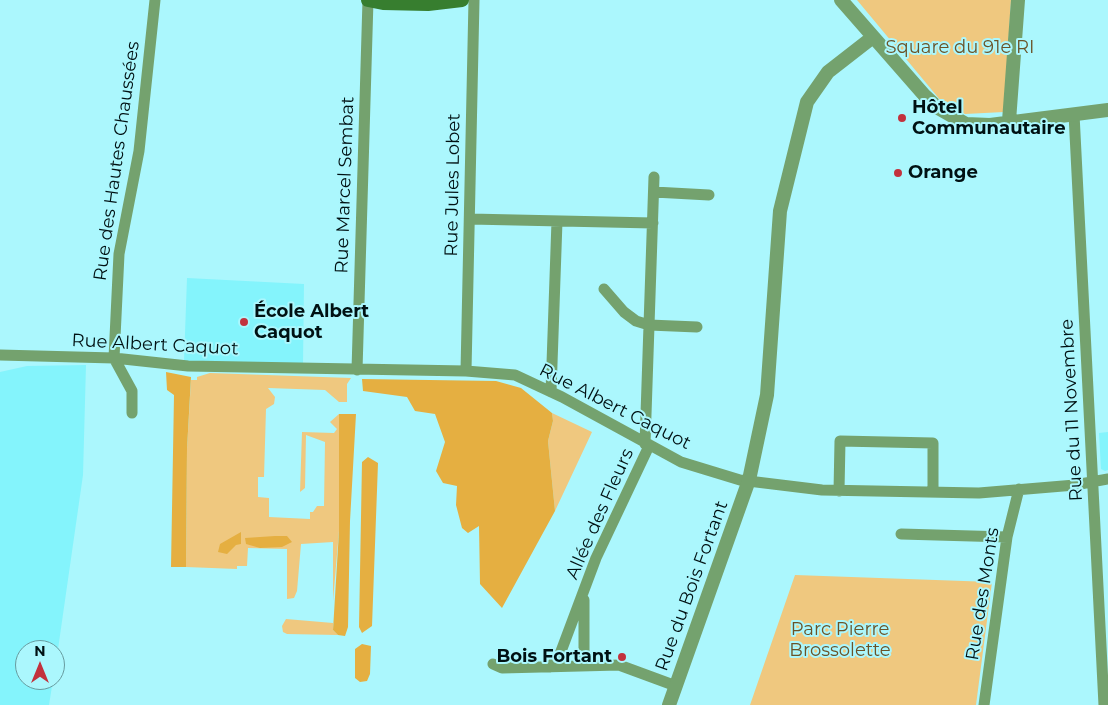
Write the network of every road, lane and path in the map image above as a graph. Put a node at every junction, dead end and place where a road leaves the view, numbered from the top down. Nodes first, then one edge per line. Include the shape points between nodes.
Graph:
1 (155, 0) edge
2 (368, 0) edge
3 (462, 0) edge
4 (474, 0) edge
5 (841, 0) edge
6 (1018, 0) edge
7 (873, 37) junction
8 (1108, 110) edge
9 (1074, 114) junction
10 (1009, 122) junction
11 (654, 176) dead end
12 (654, 192) junction
13 (710, 195) dead end
14 (470, 219) junction
15 (557, 221) junction
16 (653, 223) junction
17 (604, 289) dead end
18 (649, 325) junction
19 (697, 327) dead end
20 (0, 355) edge
21 (114, 358) junction
22 (357, 370) junction
23 (466, 371) junction
24 (551, 392) junction
25 (132, 413) dead end
26 (647, 445) junction
27 (1108, 479) edge
28 (749, 480) junction
29 (1093, 483) junction
30 (1019, 489) junction
31 (839, 491) junction
32 (933, 492) junction
33 (905, 534) dead end
34 (1007, 538) junction
35 (584, 596) junction
36 (493, 664) dead end
37 (584, 666) junction
38 (550, 667) junction
39 (676, 686) junction
40 (669, 705) edge
41 (984, 705) edge
42 (1104, 705) edge

1 - 21 street, Rue des Hautes Chaussées via 139,150 119,254
2 - 3 main road via 428,4
2 - 22 street, Rue Marcel Sembat
4 - 14 street, Rue Jules Lobet
5 - 7 street
6 - 10 street
7 - 10 street via 938,108 966,124
7 - 28 street, Rue du Bois Fortant via 828,72 807,102 780,211 767,395
8 - 9 street
9 - 10 street
9 - 29 street, Rue du 11 Novembre
11 - 12 street
12 - 13 street
12 - 16 street
14 - 15 street
14 - 23 street, Rue Jules Lobet
15 - 16 street
15 - 24 street
16 - 18 street
17 - 18 street via 624,312
18 - 19 street
18 - 26 street
20 - 21 street, Rue Albert Caquot
21 - 22 street, Rue Albert Caquot via 188,366
21 - 25 street via 132,391
22 - 23 street, Rue Albert Caquot
23 - 24 street, Rue Albert Caquot via 515,375
24 - 26 street, Rue Albert Caquot
26 - 28 street, Rue Albert Caquot via 682,462
26 - 35 street, Allée des Fleurs via 596,558
27 - 29 street, Rue Albert Caquot
28 - 31 street, Rue Albert Caquot
28 - 39 street, Rue du Bois Fortant
29 - 30 street, Rue Albert Caquot
29 - 42 street, Rue du 11 Novembre
30 - 32 street, Rue Albert Caquot
30 - 34 street, Rue des Monts
31 - 32 street, Rue Albert Caquot
31 - 32 street via 840,441 932,443
33 - 34 street
34 - 41 street, Rue des Monts
35 - 37 street, Allée des Fleurs
35 - 38 street, Allée des Fleurs via 560,654
36 - 38 street via 502,668
37 - 38 street
37 - 39 street via 619,665
39 - 40 street, Rue du Bois Fortant

